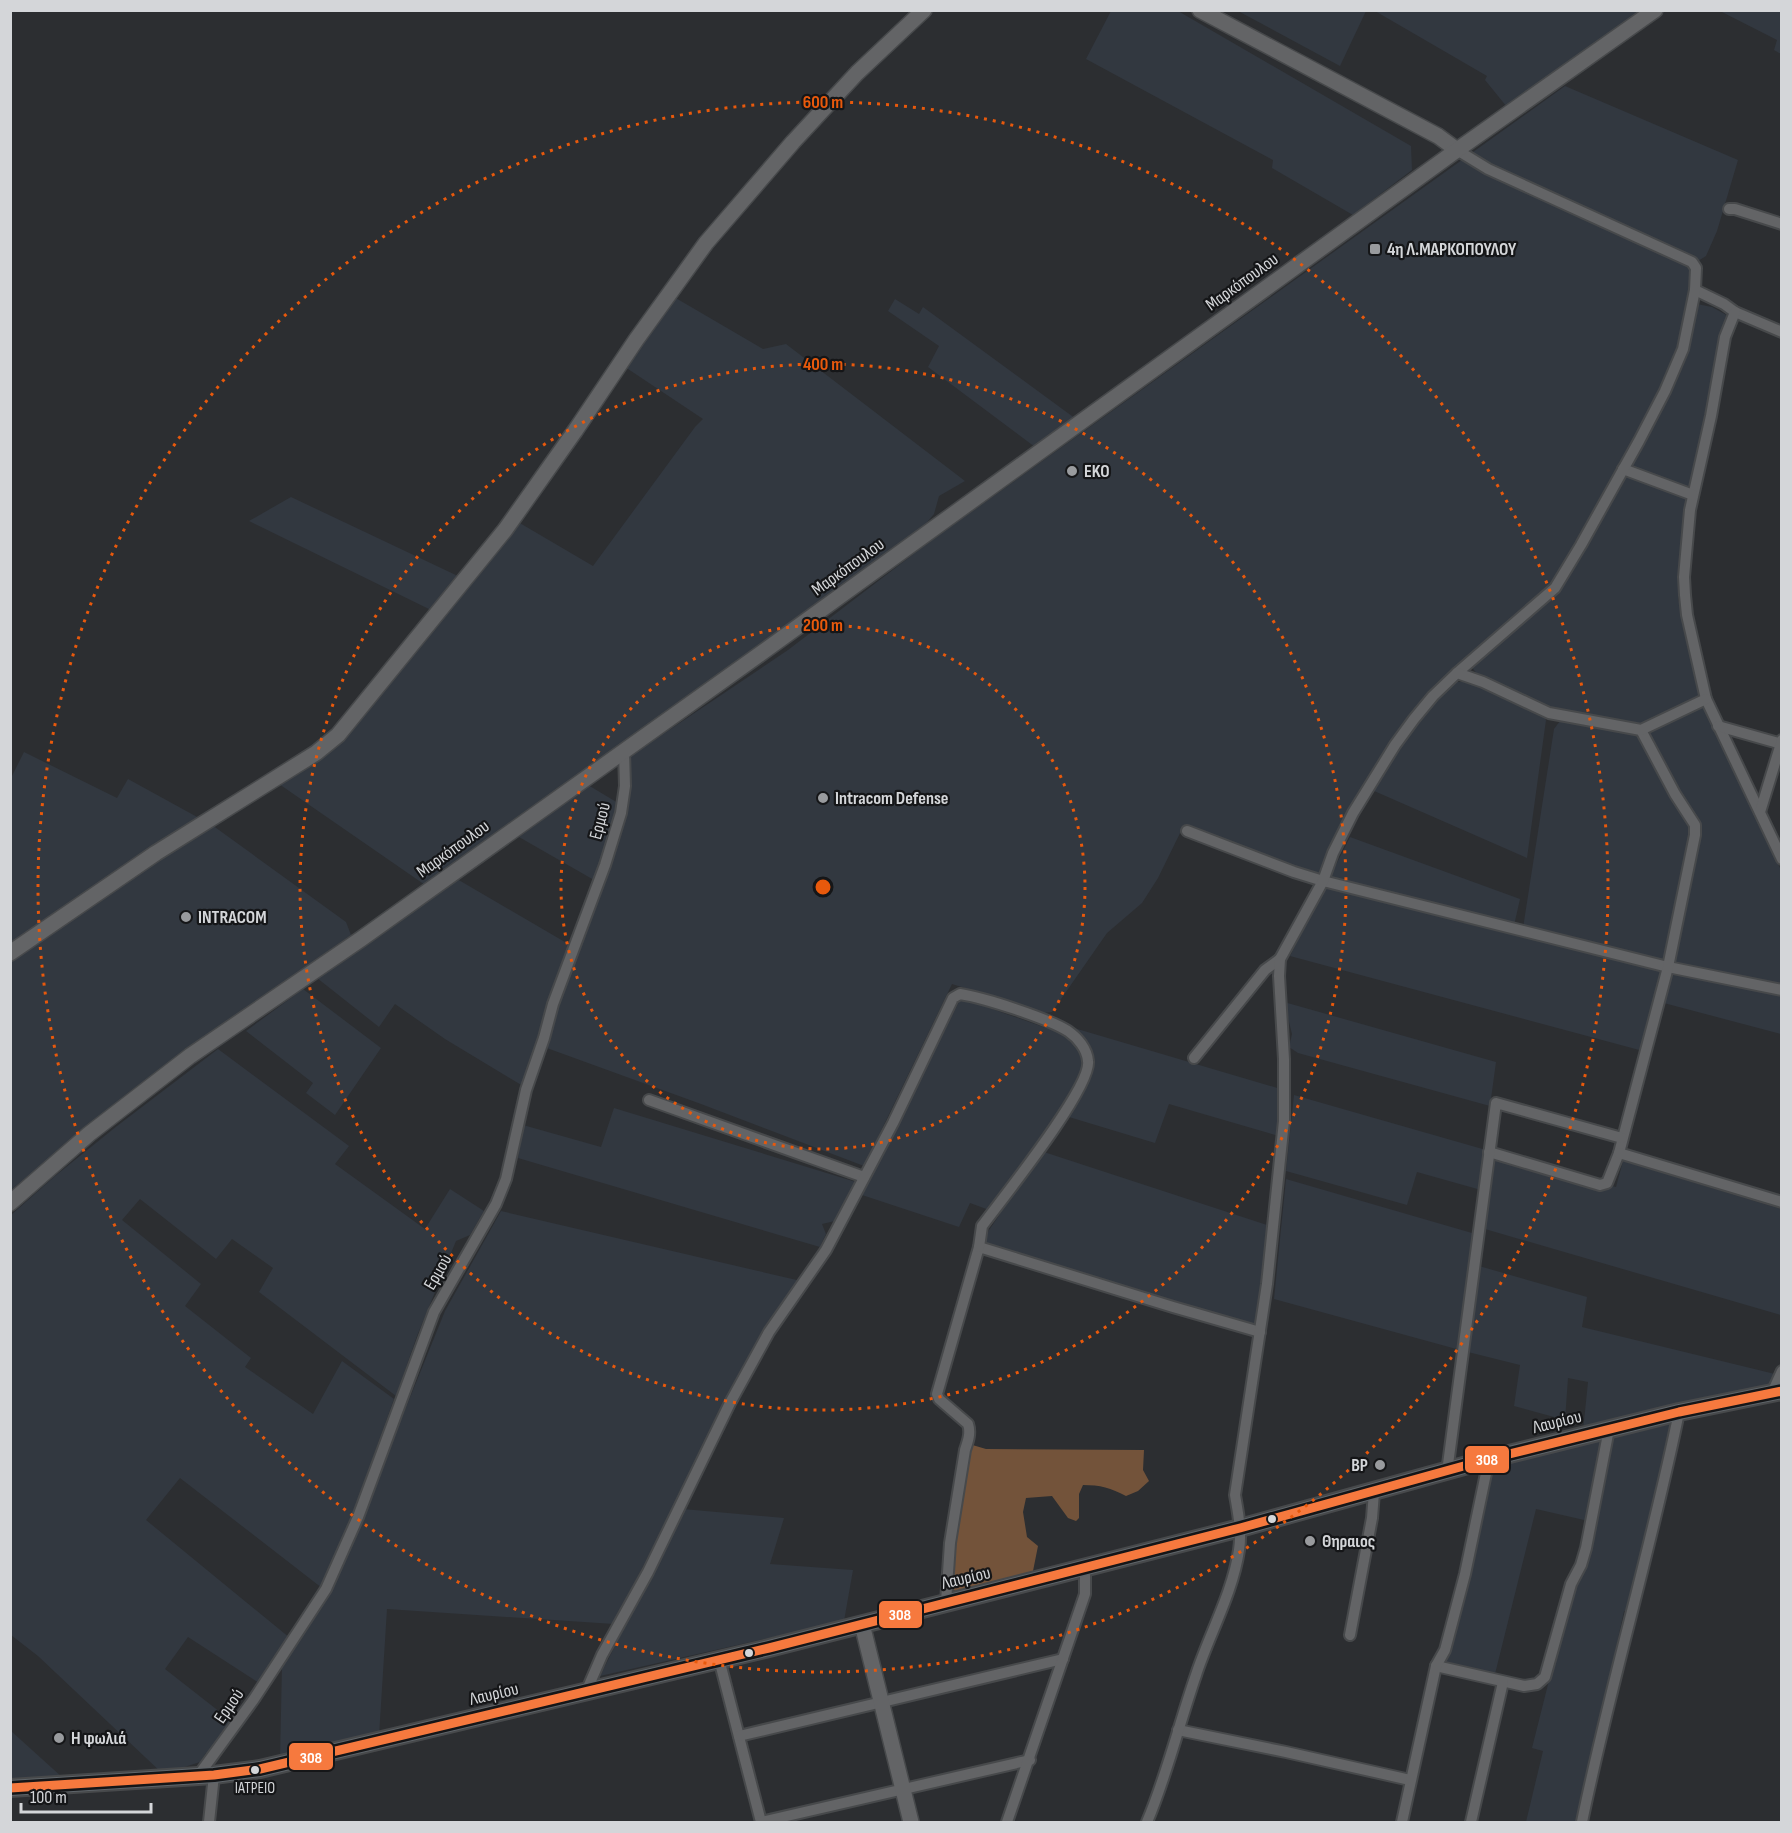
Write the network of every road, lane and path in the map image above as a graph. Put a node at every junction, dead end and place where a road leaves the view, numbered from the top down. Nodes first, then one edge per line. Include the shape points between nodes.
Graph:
1 (924, 10) edge
2 (1200, 10) edge
3 (1655, 10) edge
4 (1457, 150) junction
5 (1729, 209) dead end
6 (1782, 224) edge
7 (1695, 290) junction
8 (1735, 312) junction
9 (1782, 332) edge
10 (1623, 469) junction
11 (1693, 495) junction
12 (1457, 673) junction
13 (1706, 699) junction
14 (1718, 726) junction
15 (1641, 730) junction
16 (1781, 743) edge
17 (624, 750) junction
18 (1760, 812) junction
19 (1187, 831) dead end
20 (1782, 859) edge
21 (1323, 881) junction
22 (10, 954) edge
23 (1280, 959) junction
24 (1668, 967) junction
25 (1782, 990) edge
26 (1194, 1058) dead end
27 (649, 1100) dead end
28 (1622, 1138) junction
29 (1489, 1152) junction
30 (1619, 1153) junction
31 (864, 1177) junction
32 (1782, 1202) edge
33 (10, 1203) edge
34 (979, 1247) junction
35 (1260, 1332) junction
36 (1782, 1371) edge
37 (1777, 1392) edge
38 (1678, 1412) junction
39 (1609, 1430) junction
40 (1489, 1459) junction
41 (1447, 1472) junction
42 (1374, 1492) junction
43 (1240, 1528) junction
44 (1085, 1569) junction
45 (946, 1602) junction
46 (862, 1624) junction
47 (1350, 1635) dead end
48 (719, 1659) junction
49 (1063, 1659) junction
50 (1436, 1666) junction
51 (1503, 1682) junction
52 (586, 1692) junction
53 (882, 1703) junction
54 (1178, 1730) junction
55 (739, 1736) junction
56 (1030, 1760) junction
57 (206, 1775) junction
58 (1410, 1780) junction
59 (10, 1788) edge
60 (903, 1790) junction
61 (209, 1822) edge
62 (761, 1822) edge
63 (911, 1822) edge
64 (1007, 1822) edge
65 (1147, 1822) edge
66 (1401, 1822) edge
67 (1471, 1822) edge
68 (1582, 1822) edge

1 - 22 main road via 857,73 706,243 505,530 338,735 316,753 148,858
2 - 4 main road via 1438,136
3 - 4 main road, Μαρκόπουλου
4 - 7 street via 1488,169 1692,262 1696,268
4 - 17 main road, Μαρκόπουλου
5 - 6 street
7 - 8 street
7 - 10 street via 1683,349
8 - 9 street
8 - 11 street via 1725,337
10 - 11 street
10 - 12 street via 1555,588
11 - 13 street via 1684,586
12 - 15 street via 1549,713
12 - 21 street via 1433,696 1395,745 1353,813
13 - 14 street
13 - 15 street
14 - 16 street
14 - 18 street
15 - 24 street via 1695,825
16 - 18 street
17 - 33 main road, Μαρκόπουλου via 190,1056 89,1134
17 - 57 street, Ερμού via 621,813 553,1004 496,1204 434,1312 358,1517 330,1580
18 - 20 street
19 - 21 street
21 - 23 street
21 - 24 street
23 - 26 street via 1265,970
23 - 35 street via 1284,1121
24 - 25 street
24 - 28 street
27 - 31 street
28 - 29 street via 1496,1103
28 - 30 street
29 - 30 street via 1600,1185 1610,1178
29 - 41 street
30 - 32 street
31 - 34 street via 953,998 960,994 968,996 1045,1020 1069,1032 1084,1046 1089,1062 1087,1075 1073,1101 982,1226
31 - 52 street via 826,1250 770,1332 730,1403
34 - 35 street
34 - 45 street via 937,1394 969,1429 950,1543
35 - 43 street via 1235,1495
36 - 37 street
37 - 38 main road, Λαυρίου
38 - 39 main road, Λαυρίου
38 - 68 street via 1663,1490
39 - 40 main road, Λαυρίου
39 - 51 street via 1586,1548 1571,1584 1545,1677 1537,1684 1524,1686
40 - 41 main road, Λαυρίου
40 - 50 street via 1464,1574
41 - 42 main road, Λαυρίου
42 - 43 main road, Λαυρίου
42 - 47 street
43 - 44 main road, Λαυρίου
43 - 54 street via 1233,1575
44 - 45 main road, Λαυρίου
44 - 49 street via 1085,1594
45 - 46 main road, Λαυρίου
46 - 48 main road, Λαυρίου
46 - 53 main road
48 - 52 main road, Λαυρίου
48 - 55 street
49 - 53 street
49 - 56 street
50 - 51 street
50 - 58 street
51 - 67 street
52 - 57 main road, Λαυρίου via 260,1769
53 - 55 street
53 - 60 main road
54 - 58 street
54 - 65 street
55 - 62 street
56 - 60 street
56 - 64 street
57 - 59 main road, Λαυρίου
57 - 61 street
58 - 66 street
60 - 62 street
60 - 63 main road

